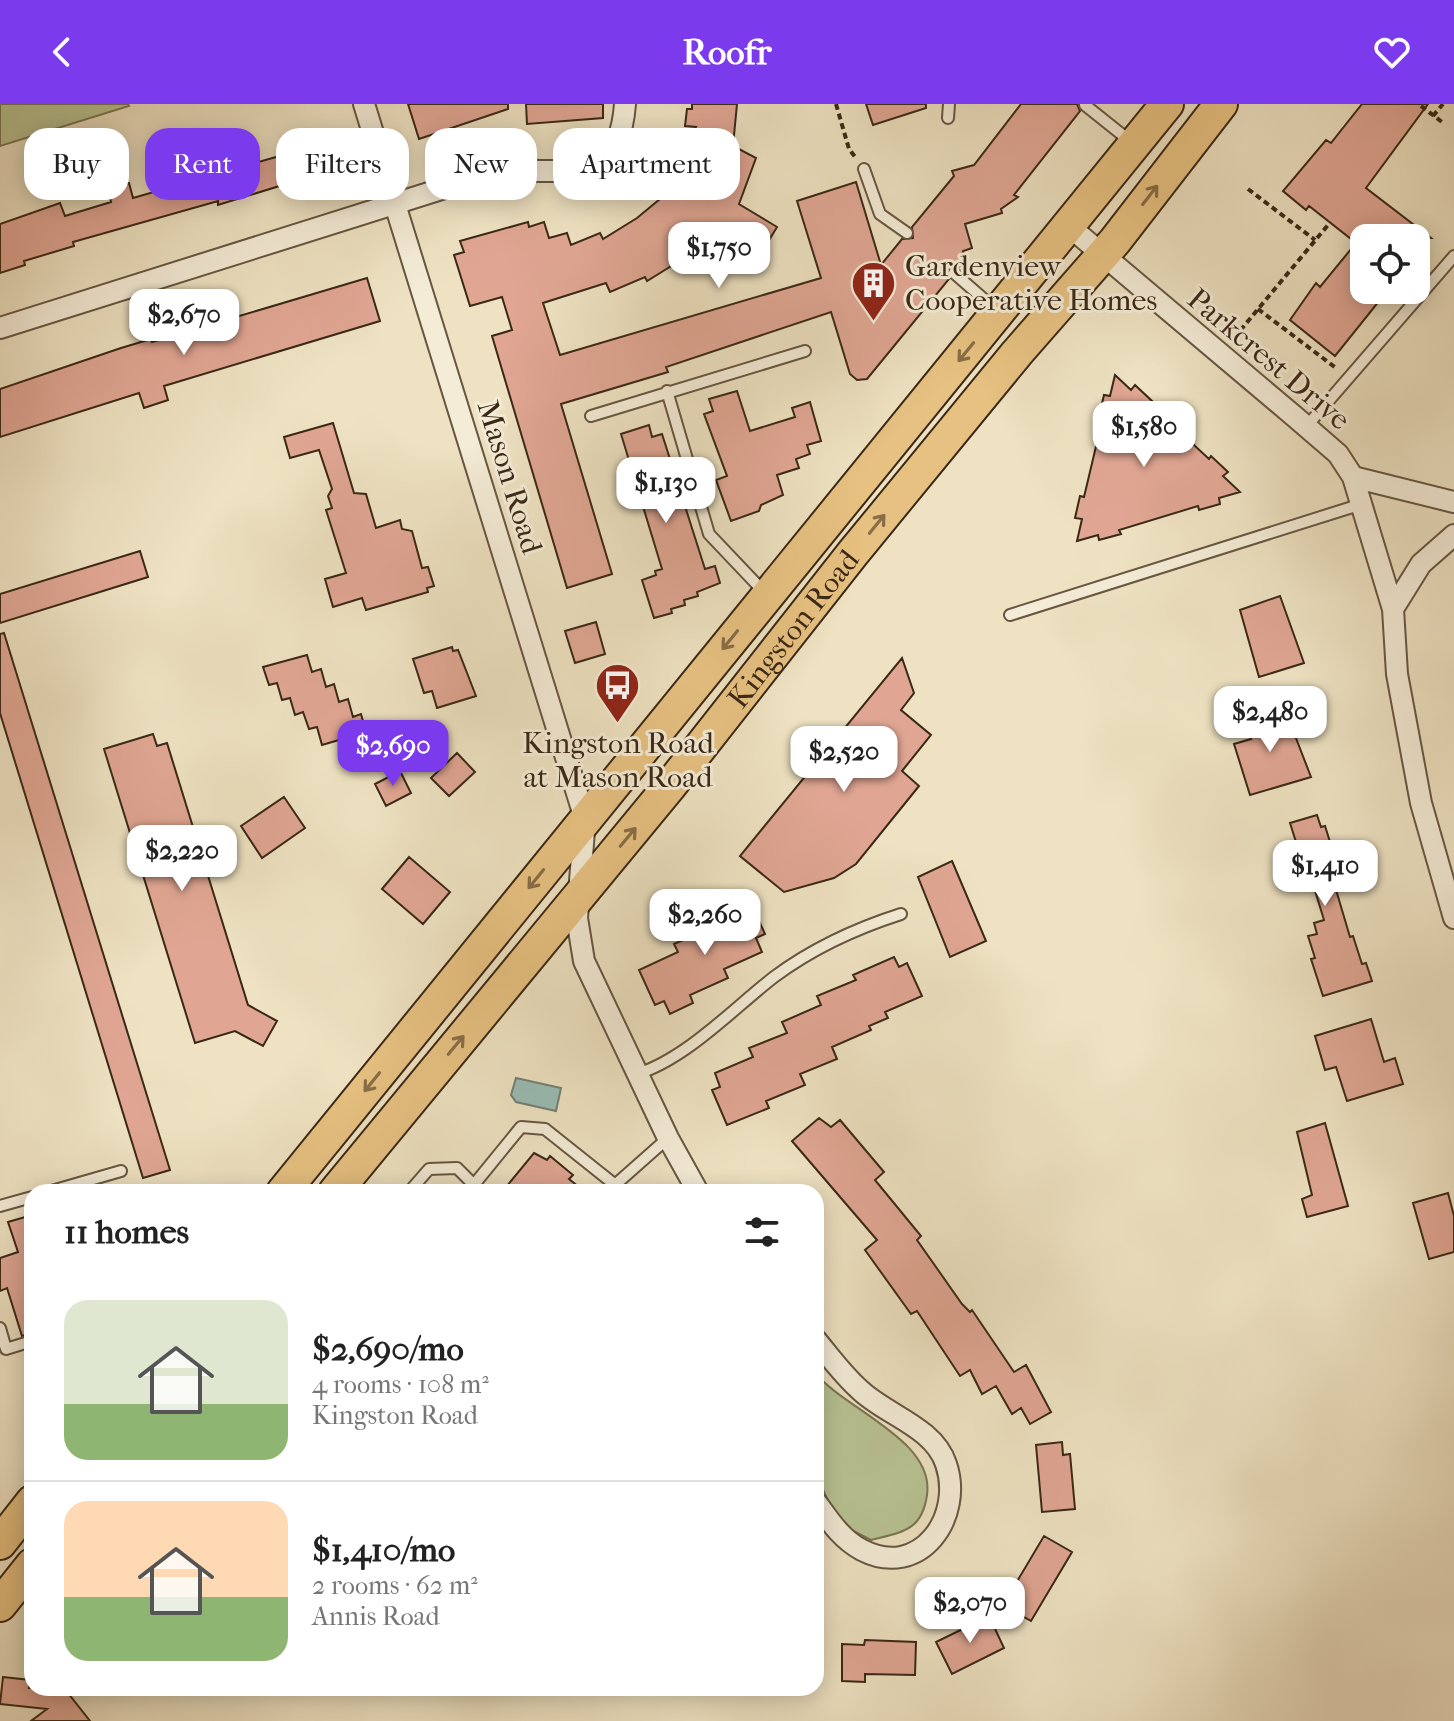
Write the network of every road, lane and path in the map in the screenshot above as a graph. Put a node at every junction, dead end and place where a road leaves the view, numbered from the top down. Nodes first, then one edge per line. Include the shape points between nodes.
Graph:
1 (364, 104) edge
2 (625, 104) edge
3 (836, 104) edge
4 (949, 104) edge
5 (1167, 104) edge
6 (1221, 104) edge
7 (1443, 104) edge
8 (1085, 105) edge
9 (1421, 106) dead end
10 (1433, 116) junction
11 (948, 118) dead end
12 (1442, 122) dead end
13 (1134, 144) junction
14 (864, 169) joint
15 (1248, 189) dead end
16 (396, 206) junction
17 (1328, 225) dead end
18 (1070, 227) junction
19 (907, 233) dead end
20 (1315, 240) junction
21 (1102, 256) junction
22 (1454, 256) edge
23 (954, 273) dead end
24 (1258, 309) junction
25 (998, 312) junction
26 (0, 328) edge
27 (1311, 337) dead end
28 (1304, 344) junction
29 (805, 351) dead end
30 (1017, 353) junction
31 (1220, 355) junction
32 (1350, 379) junction
33 (667, 391) junction
34 (591, 416) dead end
35 (1306, 427) junction
36 (1353, 477) junction
37 (1454, 502) edge
38 (1362, 504) junction
39 (1454, 535) edge
40 (767, 595) junction
41 (1393, 609) junction
42 (1010, 615) dead end
43 (585, 819) junction
44 (579, 883) junction
45 (901, 914) dead end
46 (1454, 918) edge
47 (637, 1074) junction
48 (668, 1138) junction
49 (121, 1171) dead end
50 (76, 1184) edge
51 (289, 1184) edge
52 (341, 1184) edge
53 (416, 1184) edge
54 (468, 1184) edge
55 (475, 1184) edge
56 (606, 1184) edge
57 (615, 1184) edge
58 (694, 1184) edge
59 (24, 1199) edge
60 (0, 1206) edge
61 (0, 1328) edge
62 (24, 1343) edge
63 (824, 1349) edge
64 (24, 1512) edge
65 (824, 1513) edge
66 (0, 1543) edge
67 (24, 1575) edge
68 (0, 1605) edge

1 - 16 street, Mason Road
2 - 16 street via 618,139 595,166 582,171 507,170
3 - 14 path via 849,149
4 - 11 lane
5 - 13 main road, Kingston Road
21 -> 6 main road, Kingston Road
7 - 10 path
8 - 13 lane
9 - 10 path
10 - 12 path
13 - 18 main road, Kingston Road
14 - 19 lane via 880,214
15 - 20 path
16 - 26 street
16 - 43 street, Mason Road
17 - 20 path
18 - 21 street, Parkcrest Drive
18 - 25 main road, Kingston Road
20 - 24 path
21 - 30 main road, Kingston Road
21 - 31 street, Parkcrest Drive
22 - 32 lane
23 - 25 lane
24 - 28 path
24 - 31 path
25 - 30 main road via 1010,324
25 -> 40 main road, Kingston Road
27 - 28 path
28 - 32 path
29 - 33 lane
44 -> 30 main road, Kingston Road
31 - 35 street, Parkcrest Drive
32 - 35 lane
33 - 34 lane
33 - 40 lane via 709,534
35 - 36 street, Parkcrest Drive via 1338,454
36 - 37 street, Parkcrest Drive
36 - 38 street, Parkcrest Drive
38 - 41 street, Parkcrest Drive
38 - 42 lane
39 - 41 street via 1421,564
40 -> 43 main road, Kingston Road
41 - 46 street, Parkcrest Drive via 1397,674 1415,775
43 - 44 street, Mason Road
43 -> 51 main road, Kingston Road
44 - 47 street, Mason Road via 577,918 584,961
52 -> 44 main road, Kingston Road
45 - 47 lane via 810,953 703,1035
47 - 48 street, Mason Road
48 - 57 lane
48 - 58 street, Mason Road
49 - 50 lane
53 - 54 lane via 429,1169 457,1168
55 - 56 lane via 521,1127 545,1129
59 - 60 lane
61 - 62 lane via 6,1349
63 - 65 street via 862,1393 939,1449 952,1491 937,1532 914,1553 899,1558 862,1550
64 - 66 main road
67 - 68 main road

